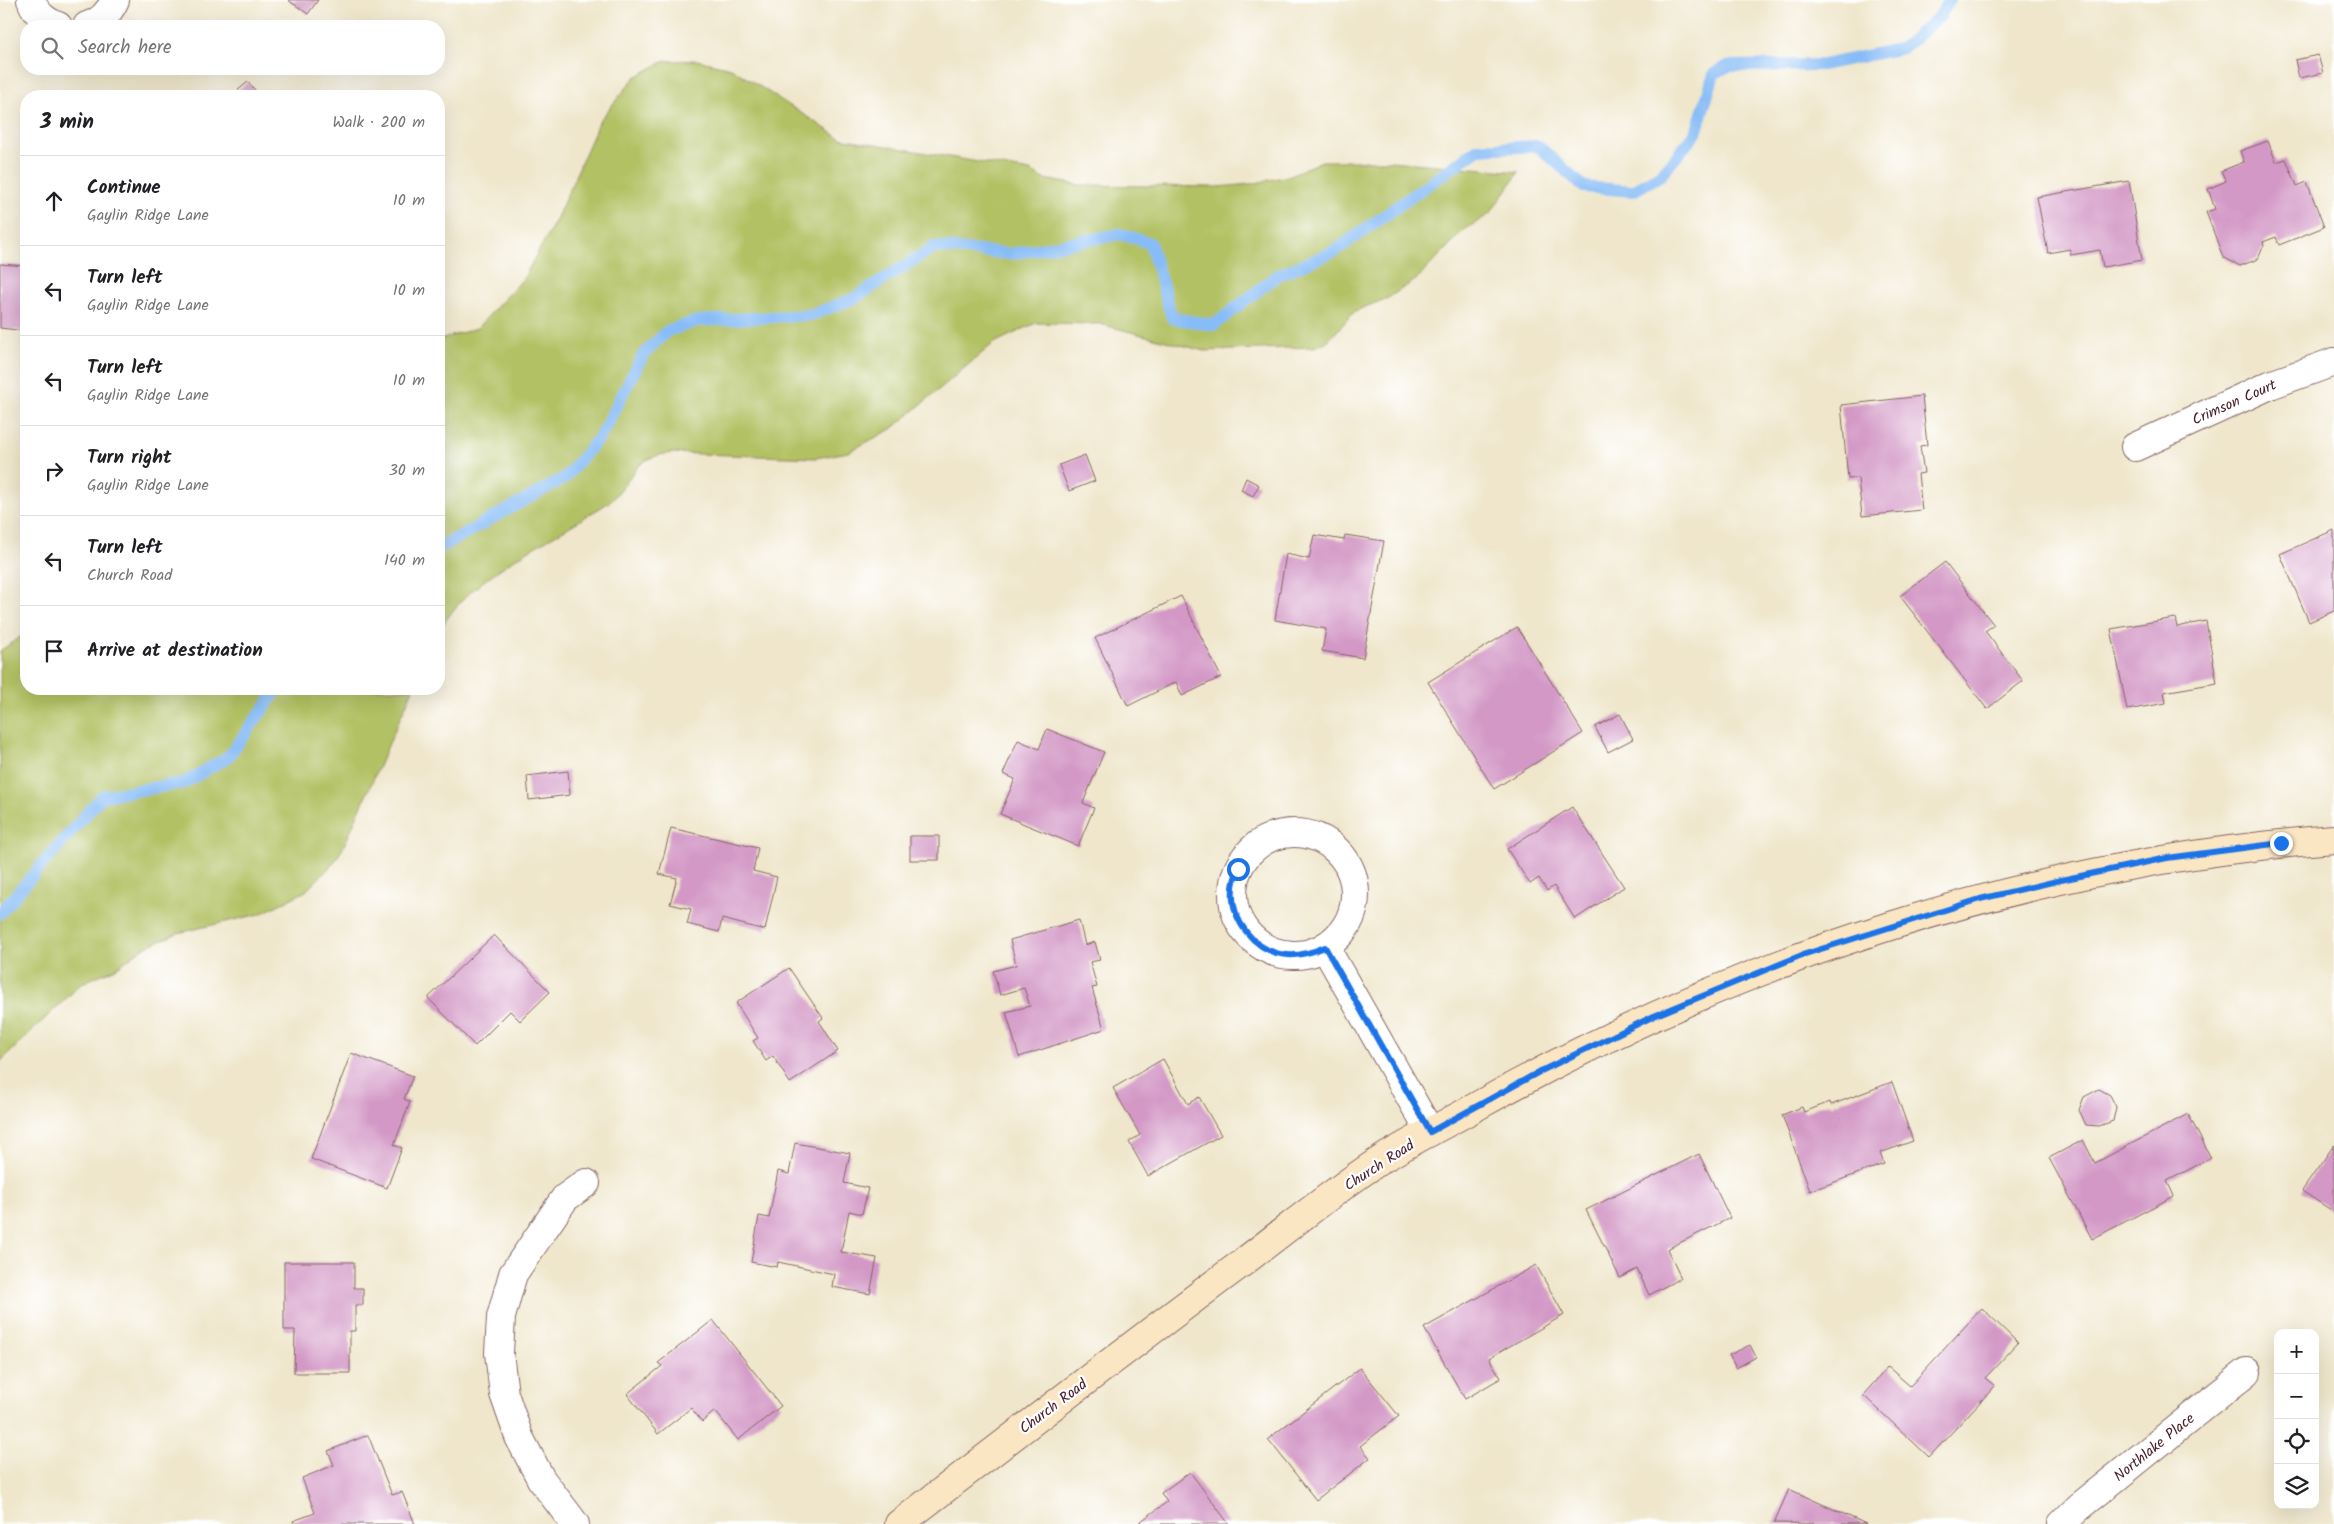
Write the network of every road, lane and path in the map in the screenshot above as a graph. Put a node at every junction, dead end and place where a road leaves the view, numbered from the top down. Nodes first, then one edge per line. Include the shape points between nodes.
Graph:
1 (31, 0) edge
2 (115, 0) edge
3 (45, 20) edge
4 (100, 20) edge
5 (2334, 362) edge
6 (2135, 447) dead end
7 (2334, 839) edge
8 (1325, 947) junction
9 (1430, 1132) junction
10 (586, 1183) dead end
11 (2247, 1372) dead end
12 (575, 1524) edge
13 (899, 1524) edge
14 (2062, 1524) edge

1 - 3 street
2 - 4 street via 110,11
5 - 6 street, Crimson Court via 2270,385
7 - 9 street, Church Road via 2167,858 2061,880 1980,899 1802,955 1654,1016 1539,1072
8 - 8 street via 1340,935 1350,920 1355,901 1354,882 1347,864 1335,848 1319,838 1300,833 1281,834 1263,841 1248,853 1238,869 1233,887 1234,906 1240,924 1252,940 1287,955 1307,954
8 - 9 street
9 - 13 street, Church Road via 1379,1162 1208,1288
10 - 12 street via 565,1198 513,1274 501,1317 499,1353 504,1394 519,1437 541,1479
11 - 14 street, Northlake Place

